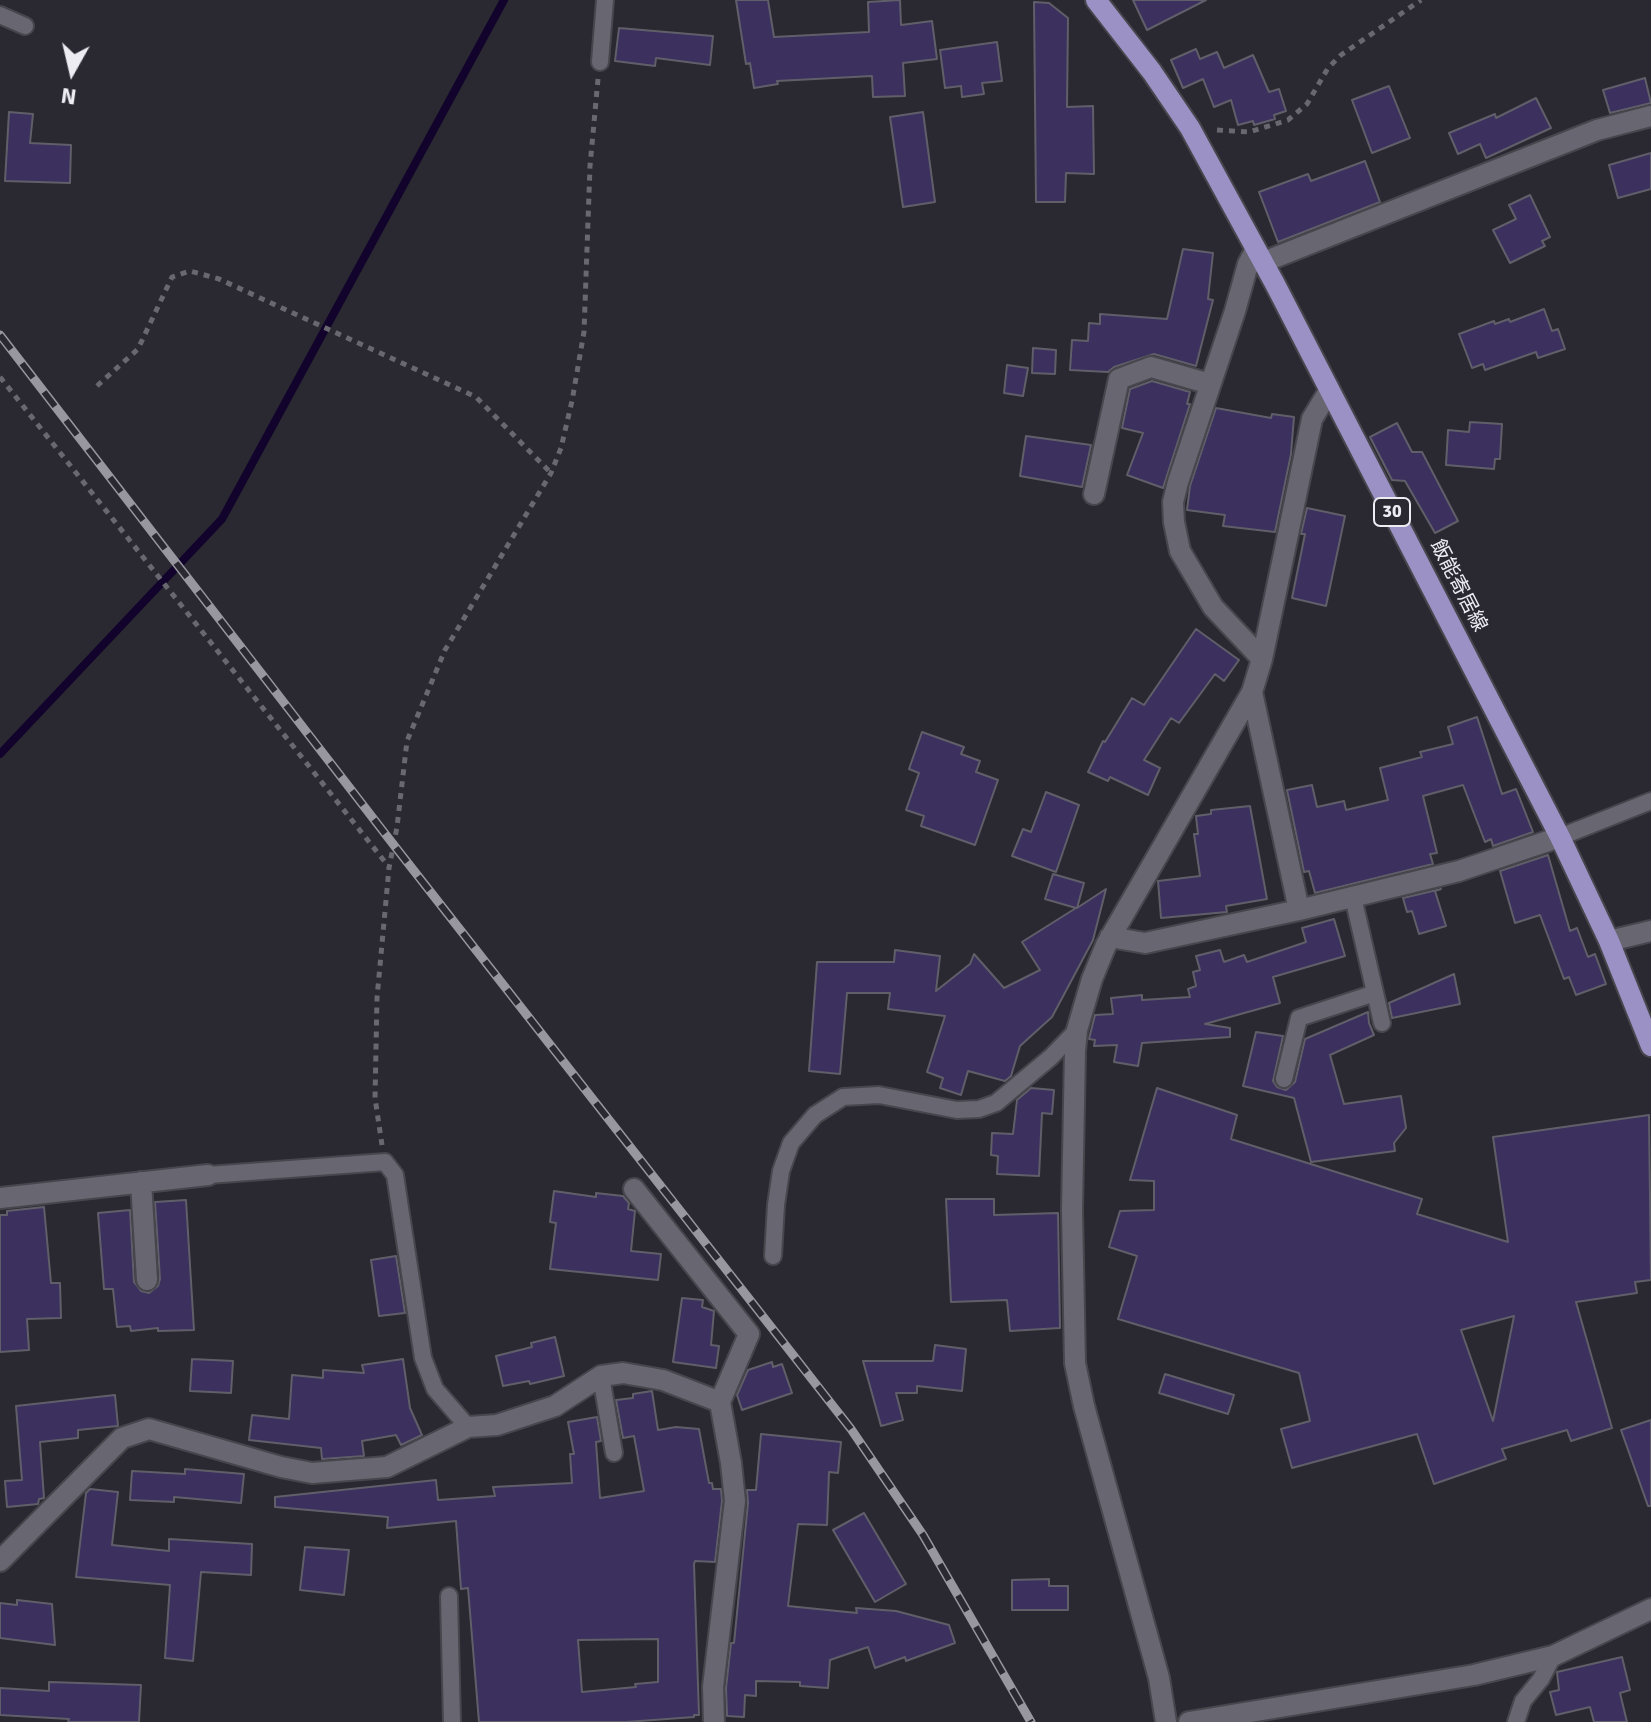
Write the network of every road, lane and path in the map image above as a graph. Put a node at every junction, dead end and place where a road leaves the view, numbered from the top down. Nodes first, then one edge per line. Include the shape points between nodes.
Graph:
1 (605, 0) edge
2 (1096, 0) edge
3 (1421, 0) edge
4 (0, 15) edge
5 (25, 26) dead end
6 (600, 62) joint
7 (1651, 116) edge
8 (1190, 128) junction
9 (1258, 257) junction
10 (0, 377) edge
11 (1210, 384) junction
12 (97, 386) dead end
13 (1329, 391) junction
14 (551, 473) junction
15 (1094, 494) dead end
16 (1262, 659) junction
17 (1252, 692) junction
18 (1651, 801) edge
19 (1560, 837) junction
20 (389, 868) junction
21 (1353, 897) junction
22 (1299, 910) junction
23 (1651, 931) edge
24 (1110, 937) junction
25 (1609, 941) junction
26 (1375, 993) junction
27 (1382, 1023) dead end
28 (1077, 1030) junction
29 (1651, 1046) edge
30 (1284, 1079) dead end
31 (385, 1162) junction
32 (208, 1175) joint
33 (141, 1182) junction
34 (634, 1189) dead end
35 (0, 1198) edge
36 (773, 1256) dead end
37 (147, 1280) dead end
38 (601, 1376) junction
39 (720, 1402) junction
40 (468, 1427) junction
41 (614, 1453) dead end
42 (0, 1561) edge
43 (449, 1596) dead end
44 (1651, 1609) edge
45 (1553, 1656) junction
46 (452, 1722) edge
47 (714, 1722) edge
48 (1166, 1722) edge
49 (1189, 1722) edge
50 (1516, 1722) edge

1 - 6 lane
2 - 8 main road, 飯能寄居線 / 30
3 - 8 path via 1341,55 1307,104 1288,120 1249,132
4 - 5 lane
6 - 14 path via 584,332 561,448
7 - 9 street via 1597,130
8 - 9 main road, 飯能寄居線 / 30
9 - 11 street via 1248,264
9 - 13 main road, 飯能寄居線 / 30
10 - 20 path
11 - 15 street via 1151,367 1119,379
11 - 16 street via 1178,482 1174,522 1180,551 1213,607
12 - 14 path via 138,349 172,277 190,271 219,279 476,397
13 - 16 street via 1312,419
13 - 19 main road, 飯能寄居線 / 30
14 - 20 path via 445,650 407,741
16 - 17 street
17 - 22 street
17 - 24 street
18 - 19 lane
19 - 21 street via 1459,871
19 - 25 main road, 飯能寄居線 / 30
20 - 31 path via 377,998 375,1098
21 - 22 street
21 - 26 lane
22 - 24 street via 1145,943
23 - 25 street
24 - 28 street
25 - 29 main road, 飯能寄居線 / 30
26 - 27 lane
26 - 30 lane via 1299,1018
28 - 36 lane via 996,1103 979,1109 957,1110 879,1095 843,1097 815,1115 791,1143 781,1171
28 - 48 street via 1075,1363 1159,1678
31 - 32 lane
31 - 40 lane via 395,1175 423,1358 435,1389
32 - 33 street
33 - 35 street
33 - 37 street
34 - 39 street via 749,1334
38 - 39 street via 623,1373 663,1380
38 - 40 street via 555,1406 497,1425
38 - 41 lane
39 - 47 street via 735,1501 713,1687
40 - 42 street via 387,1467 312,1473 149,1429 122,1438
43 - 46 lane
44 - 45 street
45 - 49 street via 1474,1675
45 - 50 lane via 1523,1701

